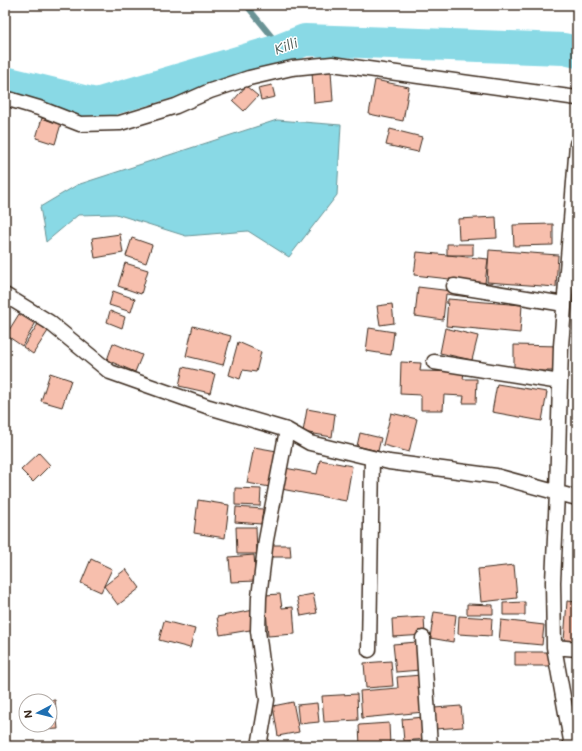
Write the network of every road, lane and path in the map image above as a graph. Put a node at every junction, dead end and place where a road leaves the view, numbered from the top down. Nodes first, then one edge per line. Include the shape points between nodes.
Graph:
1 (5, 98) edge
2 (577, 98) edge
3 (577, 144) edge
4 (454, 286) dead end
5 (5, 295) edge
6 (564, 304) junction
7 (434, 362) dead end
8 (560, 382) junction
9 (287, 430) junction
10 (372, 458) junction
11 (557, 494) junction
12 (577, 498) edge
13 (423, 638) dead end
14 (554, 647) junction
15 (577, 649) edge
16 (369, 650) dead end
17 (259, 746) edge
18 (430, 746) edge
19 (572, 746) edge

1 - 2 street via 80,124 120,123 176,106 255,76 286,69 332,64
3 - 6 street
4 - 6 street
5 - 9 street via 49,322 110,372 209,407
6 - 8 street
7 - 8 street
8 - 11 street
9 - 10 street via 310,443
9 - 17 street via 266,540 259,597 258,631 267,700
10 - 11 street via 496,476
10 - 16 street
11 - 12 street
11 - 14 street via 552,582
13 - 18 street
14 - 15 street
14 - 19 street

